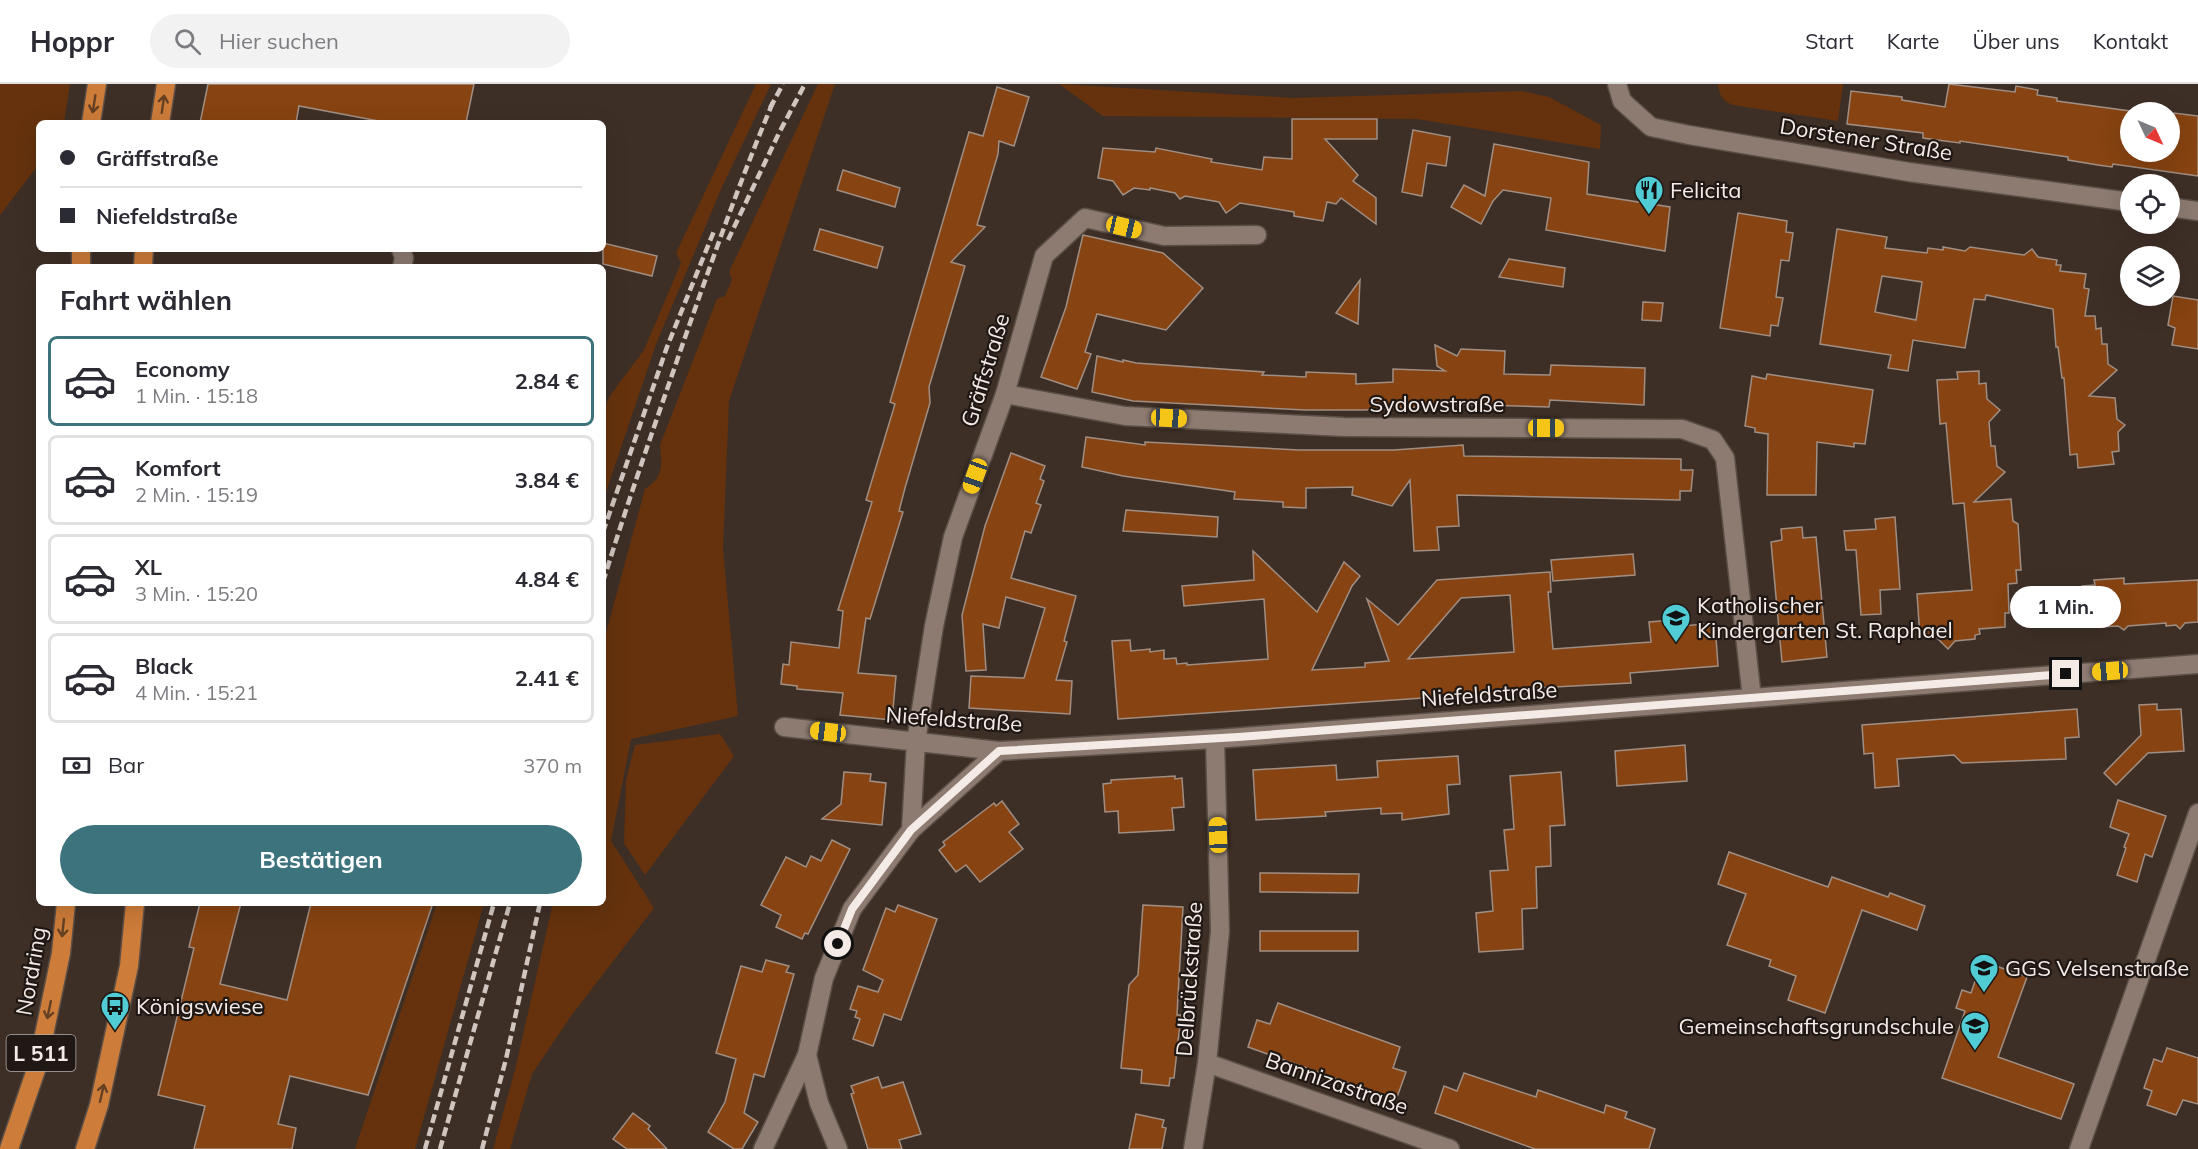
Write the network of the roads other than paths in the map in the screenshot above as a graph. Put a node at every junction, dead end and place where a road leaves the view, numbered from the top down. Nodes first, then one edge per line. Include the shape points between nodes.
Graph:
1 (97, 84) edge
2 (166, 84) edge
3 (1617, 84) edge
4 (91, 120) edge
5 (160, 120) edge
6 (2120, 201) edge
7 (2180, 209) edge
8 (2198, 211) edge
9 (1257, 235) dead end
10 (1005, 394) junction
11 (2198, 664) edge
12 (1752, 699) junction
13 (784, 727) dead end
14 (1215, 739) junction
15 (916, 742) junction
16 (999, 751) junction
17 (2198, 813) edge
18 (911, 830) junction
19 (66, 906) edge
20 (135, 906) edge
21 (807, 1055) junction
22 (1207, 1063) junction
23 (9, 1149) edge
24 (86, 1149) edge
25 (763, 1149) edge
26 (838, 1149) edge
27 (1193, 1149) edge
28 (1450, 1149) edge
29 (2079, 1149) edge

1 -> 4 main road
5 -> 2 main road
3 - 6 street, Dorstener Straße via 1622,101 1651,127 1909,172
7 - 8 street
9 - 10 street, Gräffstraße via 1164,236 1085,218 1044,256
10 - 12 street, Sydowstraße via 1125,416 1344,427 1682,429 1713,440 1725,458
10 - 15 street, Gräffstraße via 953,537
11 - 12 street, Niefeldstraße
12 - 14 street, Niefeldstraße
13 - 15 street, Niefeldstraße
14 - 16 street, Niefeldstraße
14 - 22 street, Delbrückstraße via 1220,931
15 - 16 street, Niefeldstraße
15 - 18 street, Gräffstraße
16 - 18 street
17 - 29 street
18 - 21 street via 852,909 824,978
19 -> 23 main road, Nordring / L 511 via 61,953 38,1064
24 -> 20 main road, L 511 via 129,966
21 - 25 street
21 - 26 street via 819,1103
22 - 27 street, Delbrückstraße
22 - 28 street, Bannizastraße

